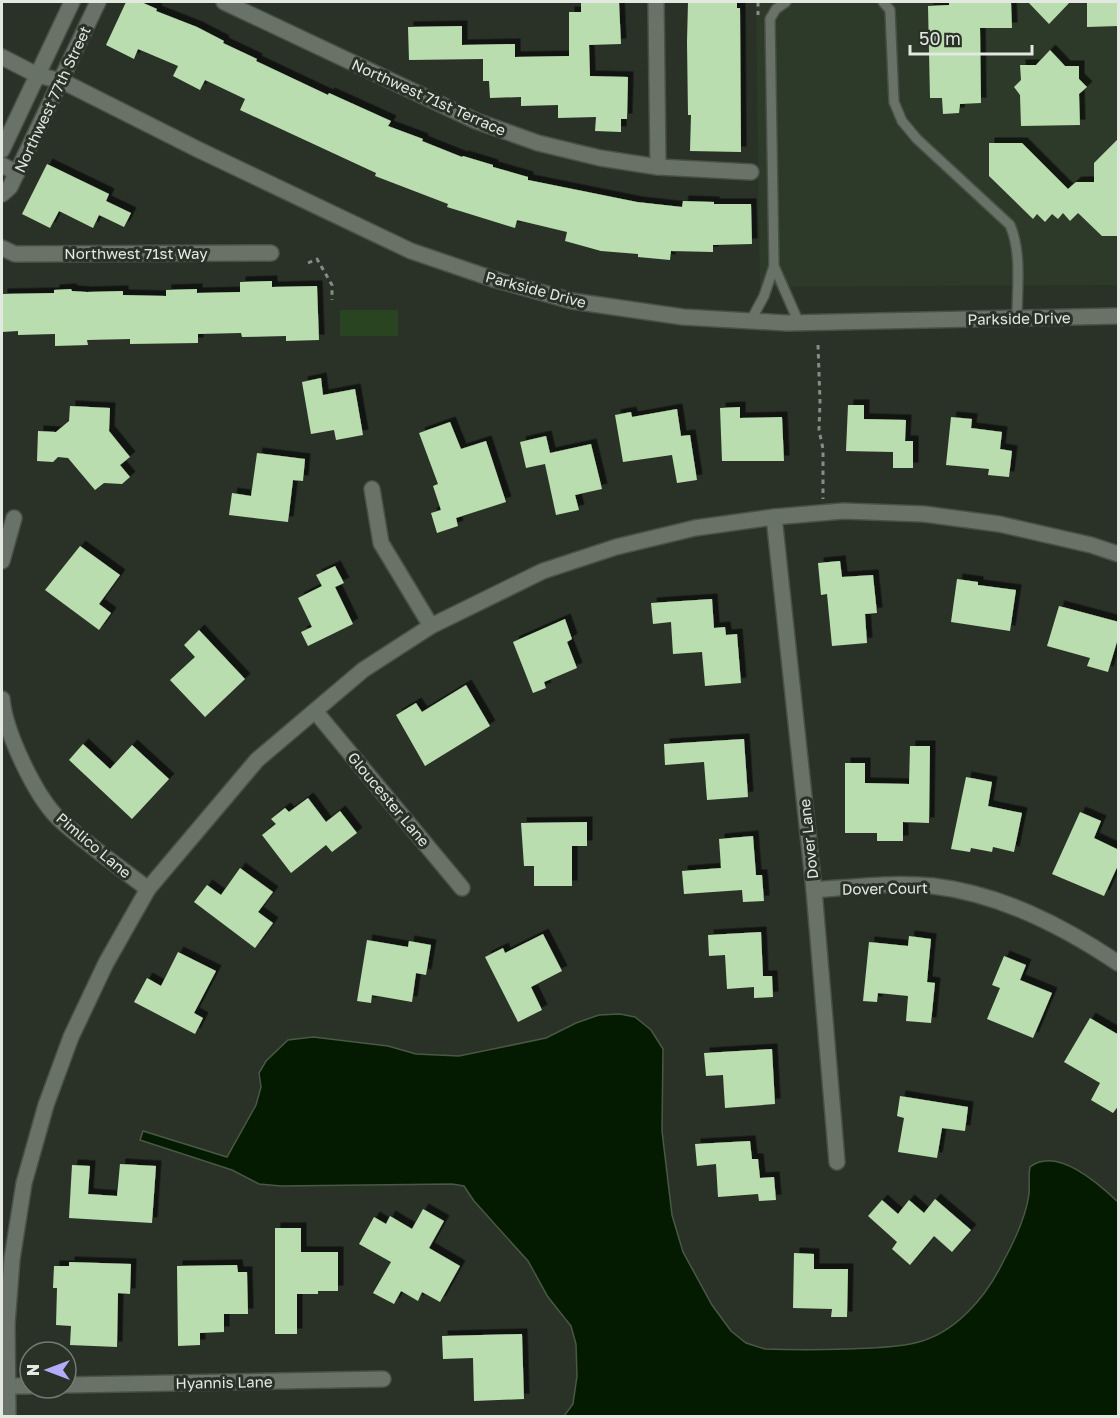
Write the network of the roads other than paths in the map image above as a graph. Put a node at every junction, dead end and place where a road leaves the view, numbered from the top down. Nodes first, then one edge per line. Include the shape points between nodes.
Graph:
1 (72, 2) edge
2 (99, 2) edge
3 (224, 2) edge
4 (656, 2) edge
5 (786, 2) edge
6 (883, 2) edge
7 (2, 57) edge
8 (37, 75) junction
9 (62, 81) junction
10 (2, 150) edge
11 (2, 165) edge
12 (658, 167) junction
13 (751, 172) dead end
14 (17, 173) junction
15 (2, 194) edge
16 (2, 248) edge
17 (272, 253) dead end
18 (774, 266) junction
19 (1119, 316) edge
20 (1017, 318) junction
21 (750, 322) junction
22 (799, 323) junction
23 (372, 489) dead end
24 (774, 517) junction
25 (14, 518) dead end
26 (1119, 554) edge
27 (2, 561) edge
28 (431, 626) junction
29 (2, 699) edge
30 (315, 711) junction
31 (462, 888) dead end
32 (148, 889) junction
33 (814, 890) junction
34 (1119, 963) edge
35 (837, 1162) dead end
36 (383, 1379) dead end
37 (78, 1385) edge
38 (7, 1386) junction
39 (18, 1386) edge
40 (8, 1416) edge

1 - 8 street, Northwest 77th Street
2 - 9 street, Northwest 77th Street
3 - 12 street, Northwest 71st Terrace via 476,121 538,143
4 - 12 street
5 - 18 lane via 770,20
6 - 20 lane via 890,10 894,102 902,121 1010,225 1015,236
7 - 8 street, Parkside Drive
8 - 9 street, Parkside Drive
8 - 10 street, Northwest 77th Street
9 - 14 street, Northwest 77th Street
9 - 21 street, Parkside Drive via 411,252 572,301
11 - 14 street
12 - 13 street, Northwest 71st Terrace
14 - 15 street, Northwest 77th Street
16 - 17 street, Northwest 71st Way via 15,254
18 - 21 lane
18 - 22 lane
19 - 20 street, Parkside Drive
20 - 22 street, Parkside Drive
21 - 22 street, Parkside Drive
23 - 28 street via 381,543
24 - 26 street via 843,512 924,514 999,524
24 - 28 street via 695,528 616,547 543,571
24 - 33 street, Dover Lane
25 - 27 street
28 - 30 street via 363,670
29 - 32 street, Pimlico Lane via 14,743 34,784 57,816
30 - 31 street, Gloucester Lane
30 - 32 street via 257,760
32 - 38 street via 106,963 71,1037 43,1116 24,1183 12,1259
33 - 34 street, Dover Court via 933,886 985,897 1045,919
33 - 35 street, Dover Lane
36 - 37 street, Hyannis Lane
38 - 39 street
38 - 40 street

